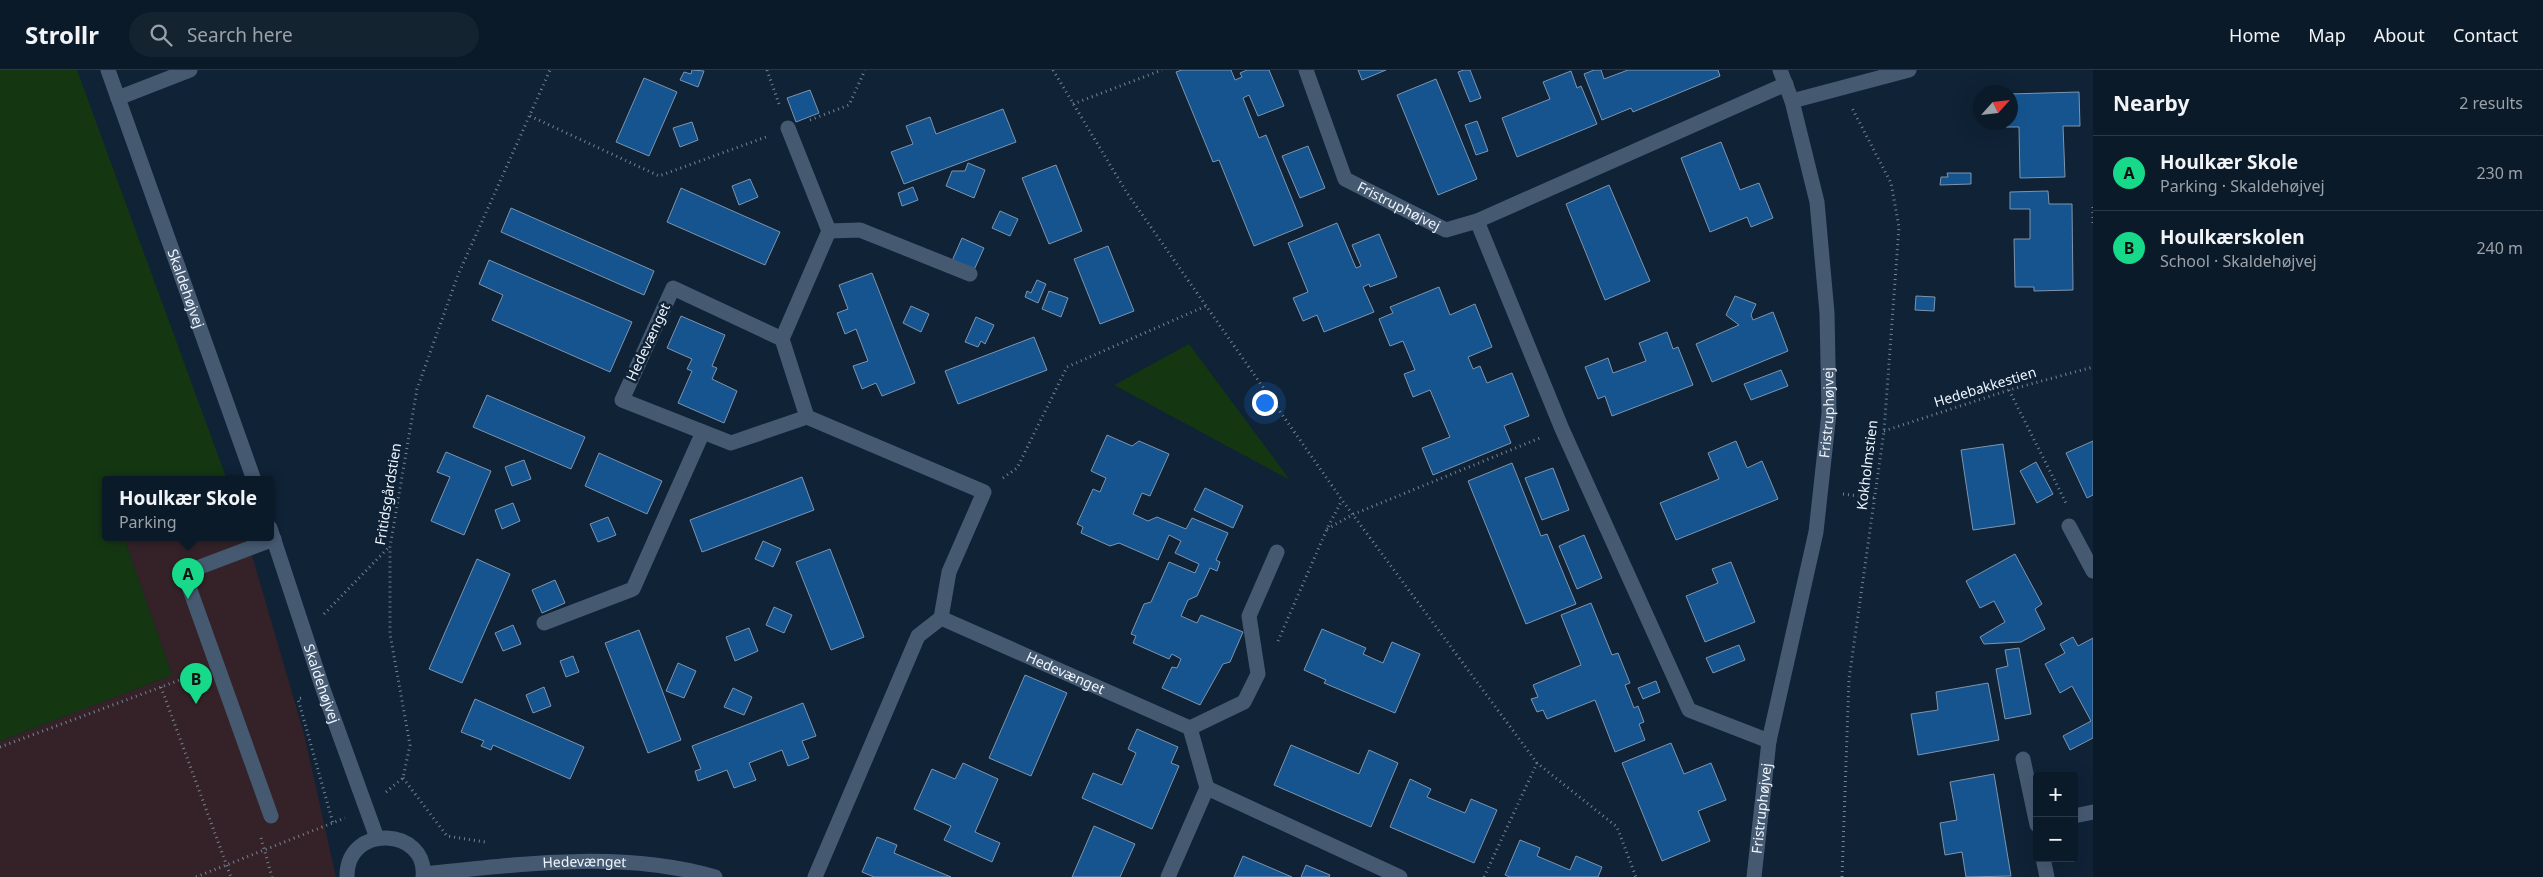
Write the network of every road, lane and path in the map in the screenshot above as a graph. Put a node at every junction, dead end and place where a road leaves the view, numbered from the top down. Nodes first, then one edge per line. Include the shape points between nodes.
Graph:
1 (108, 70) edge
2 (190, 70) edge
3 (550, 70) edge
4 (767, 70) edge
5 (865, 70) edge
6 (1053, 70) edge
7 (1162, 70) edge
8 (1306, 70) edge
9 (1909, 70) edge
10 (1783, 77) edge
11 (1841, 87) junction
12 (118, 98) junction
13 (1792, 101) junction
14 (1073, 104) junction
15 (530, 116) junction
16 (788, 128) junction
17 (2093, 207) edge
18 (1477, 220) junction
19 (2093, 225) edge
20 (829, 231) junction
21 (970, 274) dead end
22 (1206, 306) junction
23 (782, 339) junction
24 (2093, 367) edge
25 (2009, 390) junction
26 (808, 417) junction
27 (1562, 429) junction
28 (1884, 431) junction
29 (702, 432) junction
30 (253, 476) edge
31 (984, 492) junction
32 (1820, 492) junction
33 (1874, 498) junction
34 (1342, 500) junction
35 (1354, 514) junction
36 (2070, 526) joint
37 (1327, 529) junction
38 (274, 539) edge
39 (254, 541) edge
40 (390, 547) junction
41 (1277, 552) dead end
42 (2093, 571) edge
43 (941, 618) junction
44 (544, 623) dead end
45 (305, 634) junction
46 (218, 666) junction
47 (1258, 674) junction
48 (161, 687) junction
49 (323, 689) junction
50 (1190, 728) junction
51 (1769, 741) junction
52 (0, 748) edge
53 (2023, 759) dead end
54 (1537, 763) junction
55 (403, 778) junction
56 (1207, 788) junction
57 (365, 810) junction
58 (2093, 812) edge
59 (2078, 815) edge
60 (271, 816) joint
61 (2035, 817) edge
62 (333, 823) junction
63 (377, 838) junction
64 (264, 850) junction
65 (2044, 862) edge
66 (227, 865) junction
67 (504, 866) junction
68 (344, 876) edge
69 (424, 876) edge
70 (196, 877) edge
71 (231, 877) edge
72 (272, 877) edge
73 (715, 877) edge
74 (815, 877) edge
75 (1168, 877) edge
76 (1400, 877) edge
77 (1484, 877) edge
78 (1636, 877) edge
79 (1754, 877) edge
80 (1842, 877) edge
81 (2047, 877) edge

1 - 12 street, Skaldehøjvej
2 - 12 street
3 - 15 path, Fritidsgårdstien
4 - 16 path
5 - 16 path via 848,105
6 - 14 path
7 - 14 path
8 - 18 street, Fristruphøjvej via 1345,179 1446,230
9 - 11 street
10 - 13 street, Fristruphøjvej
10 - 18 street, Fristruphøjvej
11 - 13 street
11 - 28 path, Kokholmstien via 1891,183 1899,227
12 - 30 street, Skaldehøjvej
13 - 32 street, Fristruphøjvej via 1817,202 1827,313 1829,413
14 - 22 path via 1127,193
15 - 16 path via 659,176
15 - 40 path, Fritidsgårdstien via 458,275 417,389
16 - 20 street
17 - 19 path
18 - 27 street
20 - 21 street via 860,230
20 - 23 street
22 - 31 path via 1067,367 1017,468
22 - 34 path
23 - 26 street
23 - 29 street, Hedevænget via 673,288 622,400
24 - 25 path, Hedebakkestien
25 - 28 path, Hedebakkestien
25 - 36 path via 2068,507
26 - 29 street, Hedevænget via 731,444
26 - 31 street
27 - 35 path
27 - 51 street via 1689,710
28 - 33 path, Kokholmstien
29 - 44 street via 634,589
31 - 43 street via 949,572
32 - 33 path
32 - 51 street, Fristruphøjvej via 1816,532
33 - 80 path, Kokholmstien via 1849,679
34 - 35 path
34 - 37 path
35 - 37 path
35 - 54 path
36 - 42 street
37 - 47 path via 1272,654
38 - 45 street, Skaldehøjvej
39 - 46 street via 184,573
40 - 45 path
40 - 55 path, Fritidsgårdstien via 390,634 410,745
41 - 47 street via 1249,616
43 - 50 street, Hedevænget
43 - 74 street via 918,636
45 - 49 street, Skaldehøjvej
46 - 48 path
46 - 60 street
47 - 50 street via 1244,702
48 - 52 path
48 - 66 path
49 - 57 street, Skaldehøjvej
49 - 62 path via 298,699
50 - 56 street
51 - 79 street, Fristruphøjvej
53 - 61 street
54 - 77 path
54 - 78 path via 1617,828
55 - 57 path
55 - 67 path via 447,836 489,842
56 - 75 street
56 - 76 street
57 - 62 path
57 - 63 street, Skaldehøjvej
58 - 59 street
60 - 64 path via 256,821
62 - 64 path
63 - 68 street via 354,852
63 - 69 street via 389,837 411,847 419,857
64 - 66 path
64 - 72 path
65 - 81 street
66 - 70 path
66 - 71 path
67 - 69 street, Hedevænget
67 - 73 street, Hedevænget via 611,862 692,870

